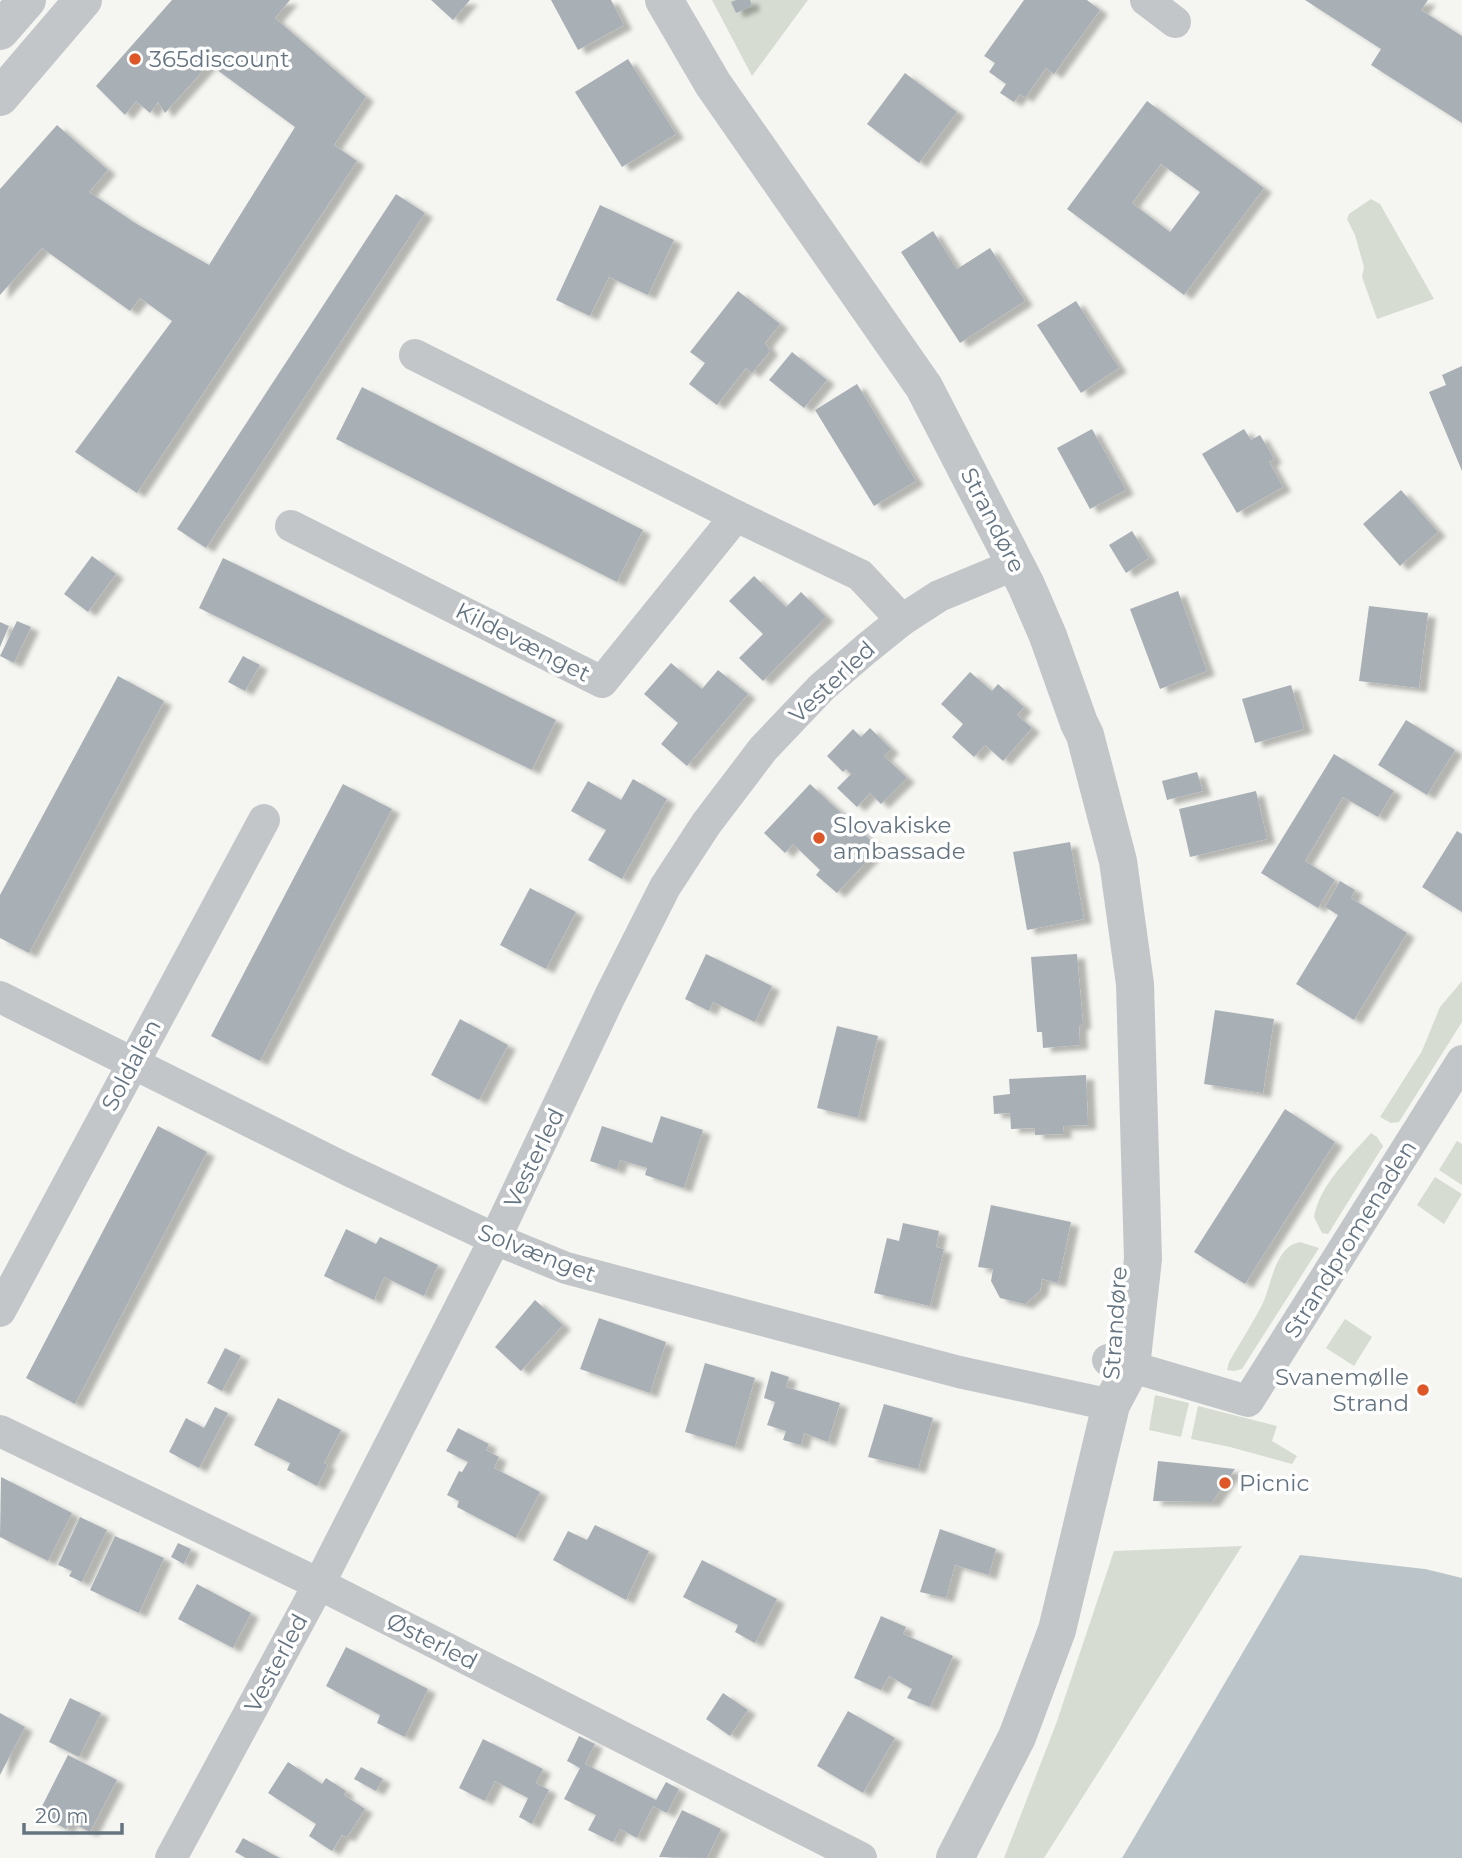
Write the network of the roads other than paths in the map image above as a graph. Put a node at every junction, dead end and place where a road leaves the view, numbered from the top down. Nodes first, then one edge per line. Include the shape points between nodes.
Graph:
1 (27, 0) edge
2 (83, 0) edge
3 (664, 0) edge
4 (1146, 0) edge
5 (1175, 22) dead end
6 (0, 31) edge
7 (0, 97) edge
8 (415, 355) dead end
9 (736, 516) junction
10 (290, 526) dead end
11 (1016, 564) junction
12 (902, 620) junction
13 (264, 820) dead end
14 (0, 997) edge
15 (133, 1061) junction
16 (1462, 1061) edge
17 (495, 1239) junction
18 (0, 1311) edge
19 (1120, 1363) junction
20 (1111, 1405) junction
21 (0, 1431) edge
22 (319, 1584) junction
23 (171, 1858) edge
24 (861, 1858) edge
25 (955, 1858) edge

1 - 6 street
2 - 7 street
3 - 11 street, Strandøre via 713,84 924,387
4 - 5 street
8 - 9 street
9 - 10 street, Kildevænget via 602,682
9 - 12 street via 860,575
11 - 12 street, Vesterled via 939,596
11 - 19 street, Strandøre via 1085,735 1118,861 1135,985 1140,1112
12 - 17 street, Vesterled via 821,687 763,749 706,824 660,896
13 - 15 street, Soldalen
14 - 15 street, Solvænget
15 - 17 street, Solvænget
15 - 18 street, Soldalen
16 - 19 street, Strandpromenaden via 1248,1401
17 - 20 street, Solvænget via 605,1279 959,1372
17 - 22 street, Vesterled
19 - 20 street, Strandøre
20 - 25 street via 1057,1630 1017,1737
21 - 22 street, Østerled
22 - 23 street, Vesterled
22 - 24 street, Østerled

